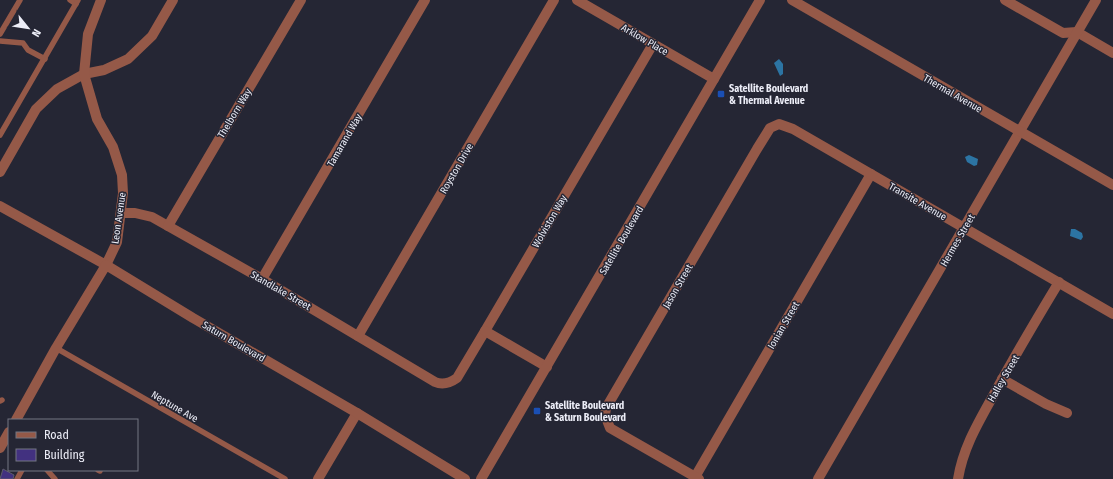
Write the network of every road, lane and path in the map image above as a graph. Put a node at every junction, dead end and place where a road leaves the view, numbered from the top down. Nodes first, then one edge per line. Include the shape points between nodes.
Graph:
1 (20, 0) edge
2 (70, 0) edge
3 (101, 0) edge
4 (173, 0) edge
5 (301, 0) edge
6 (425, 0) edge
7 (554, 0) edge
8 (577, 0) edge
9 (760, 0) edge
10 (792, 0) edge
11 (1005, 0) edge
12 (1096, 0) edge
13 (77, 2) edge
14 (1077, 32) junction
15 (0, 34) edge
16 (0, 41) edge
17 (653, 44) junction
18 (1113, 53) edge
19 (45, 59) junction
20 (84, 74) junction
21 (714, 79) junction
22 (1019, 132) junction
23 (0, 135) edge
24 (766, 135) joint
25 (0, 172) edge
26 (871, 174) junction
27 (1113, 185) edge
28 (0, 206) edge
29 (121, 213) junction
30 (168, 226) junction
31 (964, 228) junction
32 (106, 265) junction
33 (262, 279) junction
34 (1059, 282) junction
35 (1113, 314) edge
36 (485, 331) junction
37 (358, 336) junction
38 (56, 348) junction
39 (546, 367) junction
40 (1002, 379) junction
41 (435, 382) joint
42 (357, 412) junction
43 (1067, 413) dead end
44 (17, 419) edge
45 (8, 437) edge
46 (0, 448) edge
47 (48, 471) edge
48 (697, 478) edge
49 (55, 479) edge
50 (285, 479) edge
51 (318, 479) edge
52 (466, 479) edge
53 (481, 479) edge
54 (818, 479) edge
55 (958, 479) edge

1 - 15 lane
2 - 13 lane
3 - 20 street, Leon Avenue via 88,34
4 - 20 street via 152,36 128,59 104,70
5 - 30 street, Thelborn Way
6 - 33 street, Tamarand Way
7 - 37 street, Royston Drive
8 - 17 street, Arklow Place
9 - 21 street, Satellite Boulevard
10 - 22 street, Thermal Avenue
11 - 14 street via 1063,33
12 - 14 street, Hermes Street
13 - 19 lane
14 - 18 street
14 - 22 street, Hermes Street
16 - 19 lane via 23,44 28,50
17 - 21 street, Arklow Place
17 - 36 street, Wolviston Way
19 - 23 lane
20 - 25 street via 57,89 36,109
20 - 29 street, Leon Avenue via 91,104 113,147 122,175
21 - 39 street, Satellite Boulevard
22 - 27 street, Thermal Avenue
22 - 31 street, Hermes Street
24 - 26 street, Transite Avenue via 770,128 779,124 786,125
24 - 48 street, Jason Street via 606,408 605,415 610,428
26 - 31 street, Transite Avenue
26 - 48 street, Ionian Street
28 - 32 street, Saturn Boulevard
29 - 30 street, Standlake Street via 152,217
29 - 32 street, Leon Avenue via 117,242
30 - 33 street, Standlake Street
31 - 34 street, Transite Avenue
31 - 54 street, Hermes Street
32 - 38 street, Leon Avenue
32 - 42 street, Saturn Boulevard via 192,318
33 - 37 street, Standlake Street
34 - 35 street, Transite Avenue
34 - 40 street, Halley Street
36 - 39 street
36 - 41 street, Wolviston Way via 456,378 452,382
37 - 41 street, Standlake Street
38 - 44 street, Leon Avenue
38 - 50 lane, Neptune Ave
39 - 53 street, Satellite Boulevard
40 - 43 street
40 - 55 street, Halley Street via 966,446 960,462
42 - 51 street
42 - 52 street, Saturn Boulevard
45 - 46 street
47 - 49 lane

